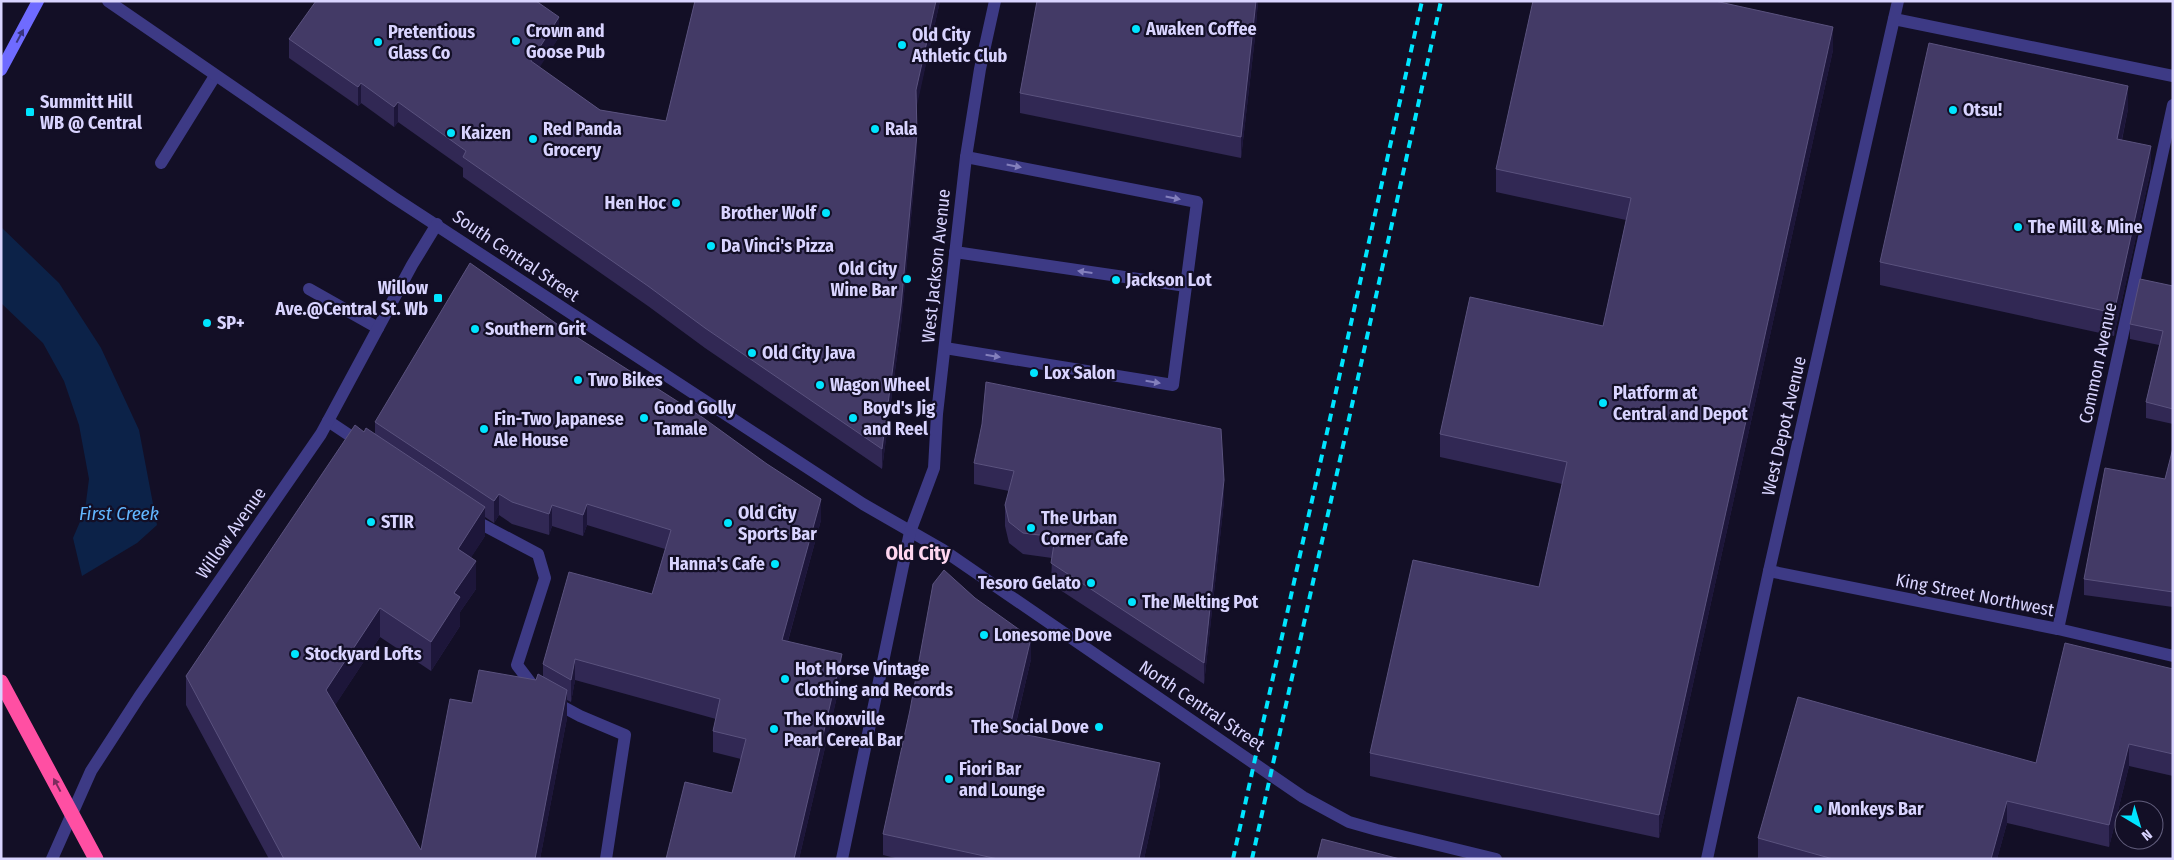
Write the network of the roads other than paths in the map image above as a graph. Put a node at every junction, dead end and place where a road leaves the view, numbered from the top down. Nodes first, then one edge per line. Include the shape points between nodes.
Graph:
1 (38, 1) edge
2 (108, 1) edge
3 (995, 1) edge
4 (1898, 1) edge
5 (1894, 19) junction
6 (1, 70) edge
7 (215, 76) junction
8 (2173, 76) edge
9 (2173, 105) edge
10 (966, 157) junction
11 (161, 163) dead end
12 (437, 224) junction
13 (955, 252) junction
14 (1186, 286) junction
15 (309, 290) dead end
16 (378, 328) junction
17 (945, 348) junction
18 (328, 421) junction
19 (368, 448) edge
20 (456, 508) edge
21 (910, 532) junction
22 (1769, 572) junction
23 (2058, 629) junction
24 (2173, 656) edge
25 (1, 682) edge
26 (52, 859) edge
27 (96, 859) edge
28 (606, 859) edge
29 (842, 859) edge
30 (1496, 859) edge
31 (1708, 859) edge

6 -> 1 main road
2 - 7 street, South Central Street
3 - 10 street, West Jackson Avenue
4 - 5 street, West Depot Avenue
5 - 8 street
5 - 22 street, West Depot Avenue
7 - 11 street
7 - 12 street, South Central Street
9 - 23 street, Common Avenue
10 - 13 street, West Jackson Avenue
10 -> 14 street via 1197,202
12 - 16 street, Willow Avenue
12 - 21 street, South Central Street
14 -> 13 street
13 - 17 street, West Jackson Avenue
17 -> 14 street via 1174,385
15 - 16 street
16 - 18 street, Willow Avenue
17 - 21 street, West Jackson Avenue via 934,468
18 - 19 street
18 - 26 street, Willow Avenue via 91,771
20 - 28 street via 480,525 538,554 545,578 517,665 539,694 625,736
21 - 29 street, West Jackson Avenue
21 - 30 street, North Central Street via 944,550 1325,810 1348,822
22 - 23 street, King Street Northwest
22 - 31 street, West Depot Avenue
23 - 24 street, King Street Northwest
27 -> 25 highway, bridge

